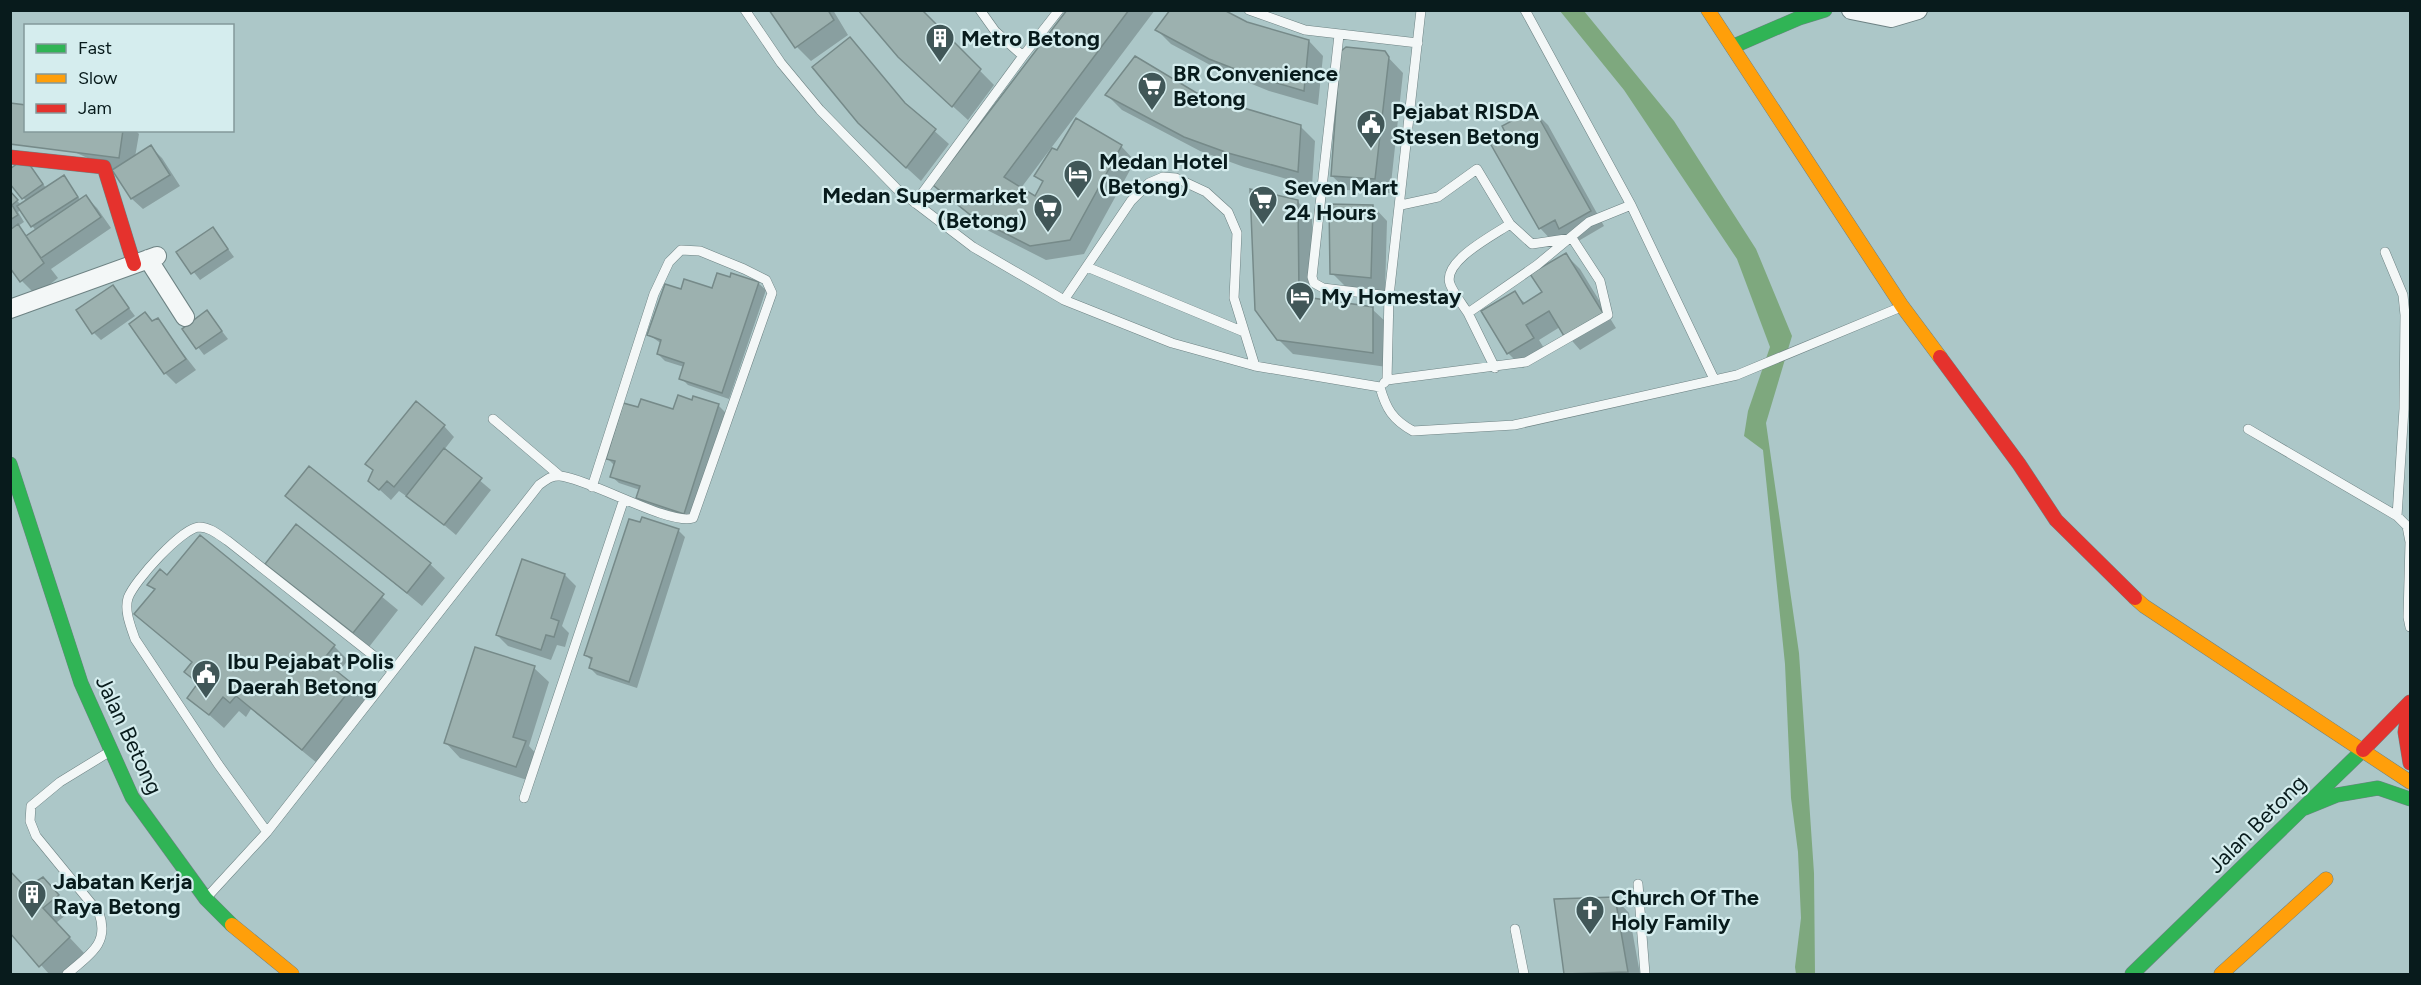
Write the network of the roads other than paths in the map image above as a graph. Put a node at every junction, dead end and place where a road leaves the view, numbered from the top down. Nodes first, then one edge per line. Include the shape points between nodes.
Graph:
1 (745, 10) edge
2 (980, 10) edge
3 (1059, 10) edge
4 (1250, 10) edge
5 (1421, 10) edge
6 (1525, 10) edge
7 (1708, 10) edge
8 (1825, 10) edge
9 (1851, 10) edge
10 (1918, 10) edge
11 (1339, 35) junction
12 (1418, 43) junction
13 (1734, 46) junction
14 (1023, 56) junction
15 (10, 157) edge
16 (915, 203) junction
17 (1401, 205) junction
18 (1630, 205) junction
19 (1510, 224) junction
20 (1572, 238) junction
21 (2385, 252) dead end
22 (146, 260) junction
23 (1087, 267) junction
24 (1389, 296) junction
25 (1064, 300) junction
26 (1902, 306) junction
27 (10, 309) edge
28 (1468, 313) junction
29 (185, 317) dead end
30 (1244, 332) junction
31 (1255, 366) junction
32 (1495, 368) junction
33 (1714, 379) junction
34 (1383, 384) junction
35 (493, 419) dead end
36 (2248, 429) dead end
37 (10, 464) edge
38 (560, 476) junction
39 (592, 487) junction
40 (624, 499) junction
41 (17, 512) edge
42 (2397, 516) junction
43 (2410, 627) edge
44 (393, 671) junction
45 (2410, 702) edge
46 (2363, 750) junction
47 (111, 751) junction
48 (2410, 763) edge
49 (2410, 782) edge
50 (524, 798) dead end
51 (2410, 799) edge
52 (2298, 811) junction
53 (267, 832) junction
54 (2326, 879) dead end
55 (1638, 884) dead end
56 (206, 899) junction
57 (1515, 930) dead end
58 (67, 975) edge
59 (292, 975) edge
60 (1524, 975) edge
61 (1645, 975) edge
62 (2133, 975) edge
63 (2221, 975) edge

1 - 16 lane via 820,110
2 - 14 lane
3 - 14 lane
4 - 11 lane via 1305,30
5 - 12 lane
6 - 18 lane
7 - 13 street
8 - 13 street
9 - 10 street via 1891,18
11 - 12 lane
11 - 24 lane via 1312,277 1323,288
12 - 17 lane
13 - 26 street
14 - 16 lane
15 - 22 street via 104,166
16 - 25 lane via 973,247
17 - 19 lane via 1438,197 1477,169
17 - 24 lane
18 - 20 lane via 1589,222
18 - 33 lane
19 - 20 lane via 1532,244
19 - 28 lane via 1459,259 1450,270 1450,283
20 - 28 lane
20 - 32 lane via 1600,281 1608,315 1526,362
21 - 42 lane via 2401,288 2405,315
22 - 27 street
22 - 29 street
23 - 25 lane
23 - 30 lane
23 - 30 lane via 1131,201 1149,183 1163,177 1176,178 1206,192 1228,212 1237,233 1234,298
24 - 34 lane
25 - 31 lane via 1172,343
26 - 33 lane via 1737,375
26 - 46 street via 2056,520 2106,571 2144,606
28 - 32 lane
30 - 31 lane
31 - 34 lane
32 - 34 lane
33 - 34 lane via 1514,425 1413,430 1399,423 1385,407
35 - 38 lane
36 - 42 lane
37 - 41 street, Jalan Betong
38 - 39 lane
38 - 44 lane via 549,477 539,485
39 - 40 lane
39 - 40 lane via 654,294 669,262 681,250 700,251 766,280 772,293 762,328 693,518 682,519
40 - 50 lane
41 - 47 street, Jalan Betong via 81,683
42 - 43 lane via 2407,526 2410,542
44 - 53 lane
44 - 53 lane via 206,527 188,530 153,564 128,598 128,616 135,639
45 - 46 street, Jalan Betong
45 - 48 street via 2405,732
46 - 49 street
46 - 52 street, Jalan Betong
47 - 56 street, Jalan Betong via 132,797
47 - 58 lane via 60,782 31,806 30,821 36,836 99,913 104,928 101,942
51 - 52 street via 2378,788 2337,795
52 - 62 street, Jalan Betong
53 - 56 lane
54 - 63 street
55 - 61 lane
56 - 59 street, Jalan Betong
57 - 60 lane

